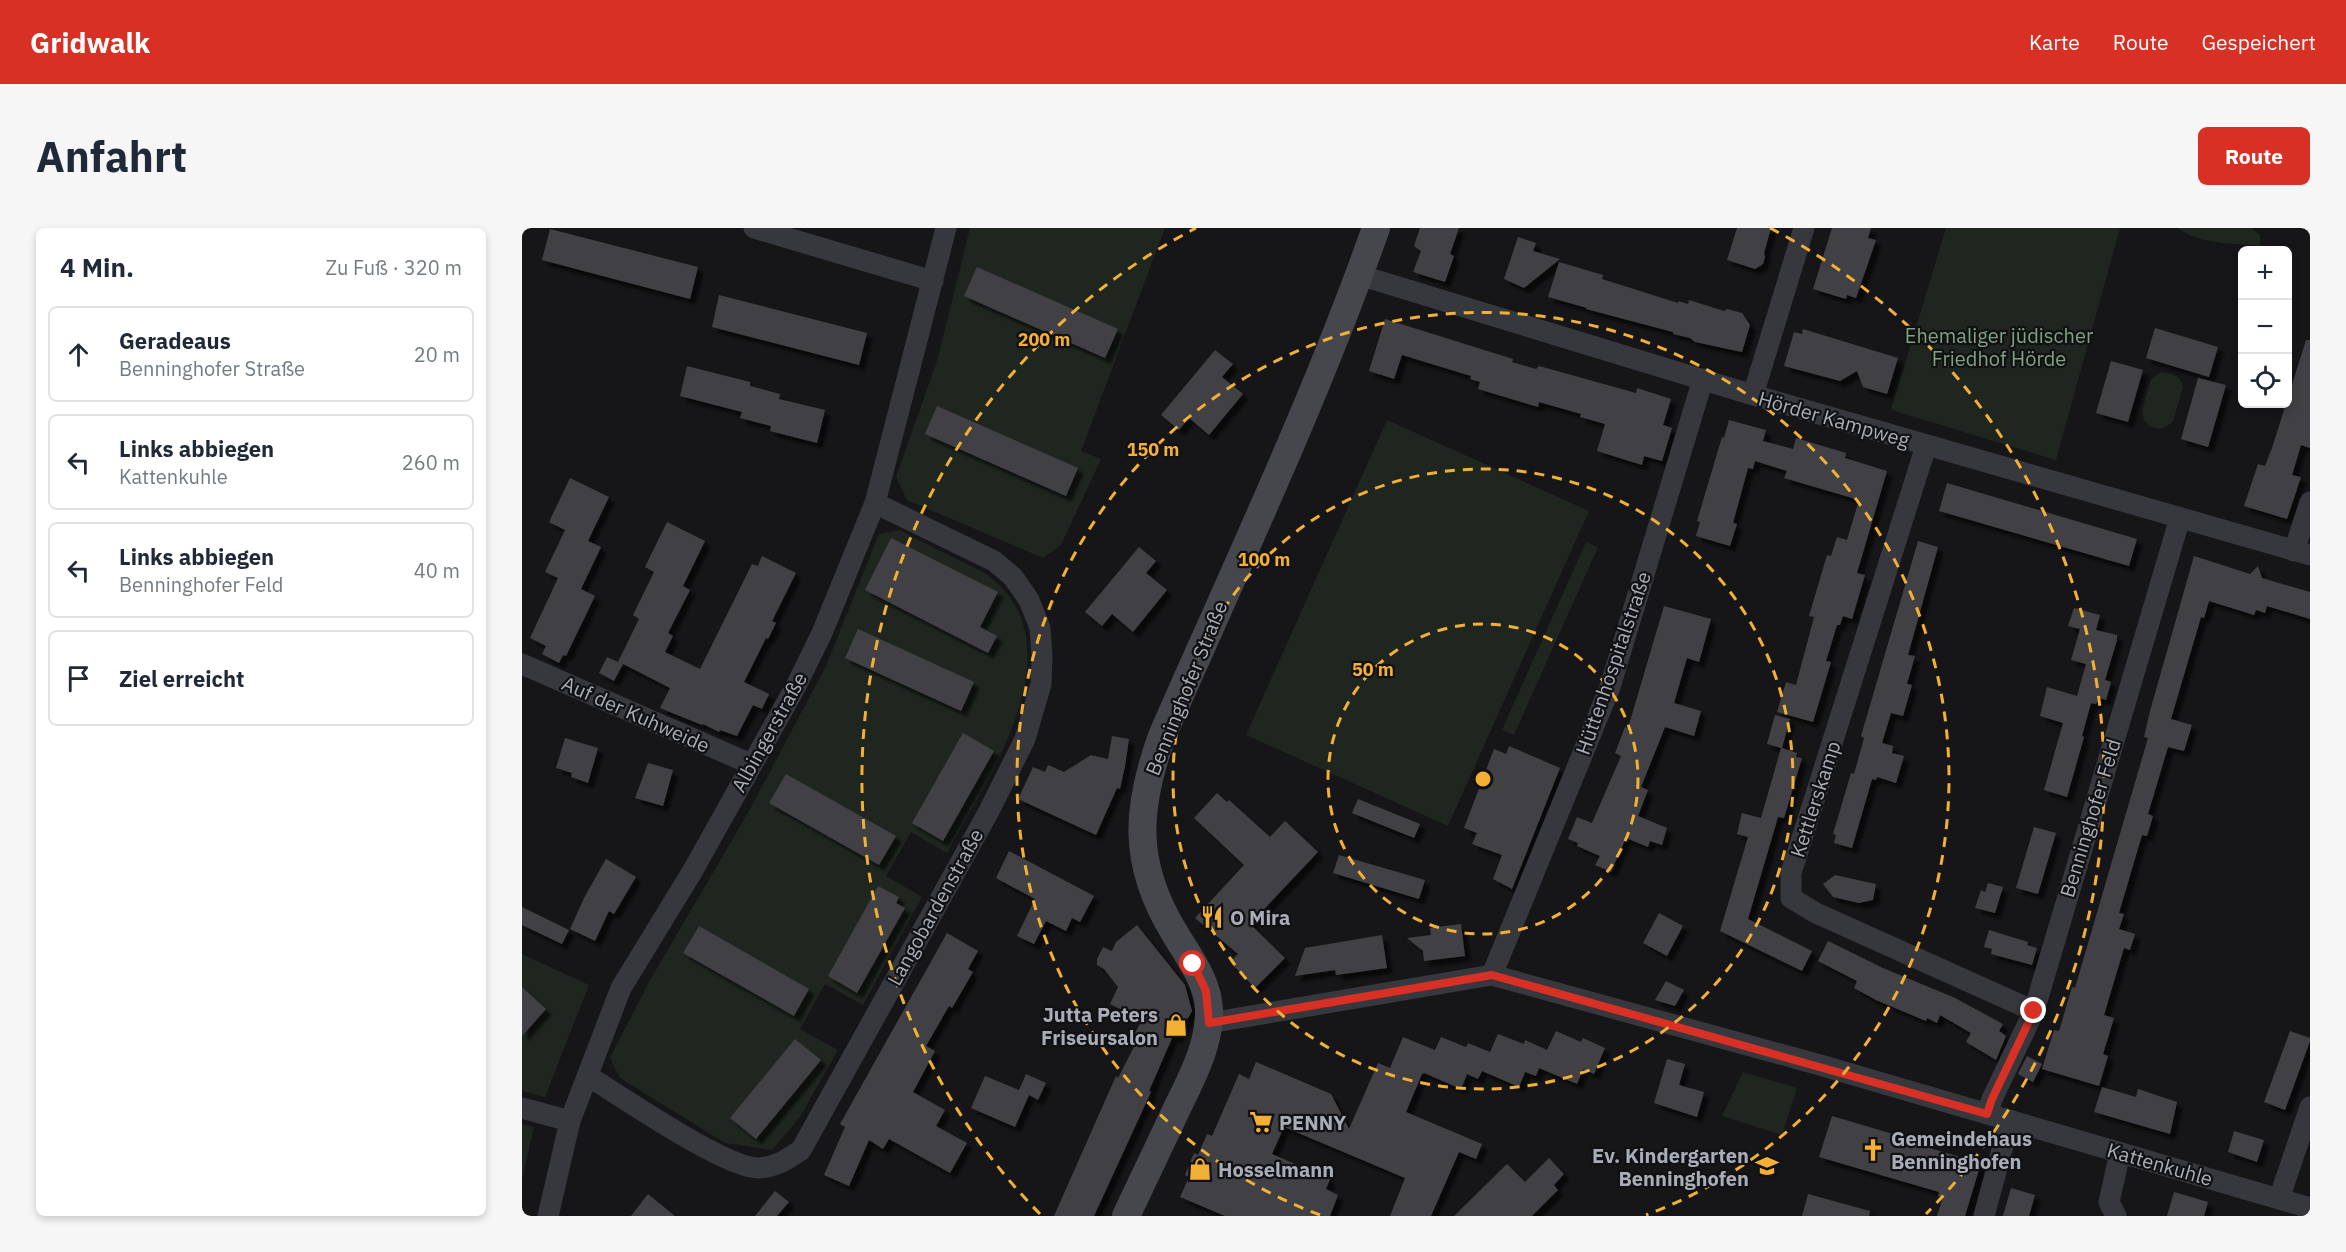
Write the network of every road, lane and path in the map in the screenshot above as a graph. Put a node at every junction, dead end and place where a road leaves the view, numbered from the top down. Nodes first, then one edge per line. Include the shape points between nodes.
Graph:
1 (754, 228) edge
2 (946, 228) edge
3 (1376, 228) edge
4 (1804, 228) edge
5 (1359, 275) junction
6 (933, 281) junction
7 (1703, 379) junction
8 (1753, 395) junction
9 (1926, 446) junction
10 (2310, 502) edge
11 (875, 503) junction
12 (2180, 518) junction
13 (2302, 553) edge
14 (522, 664) edge
15 (751, 764) junction
16 (1492, 975) junction
17 (2034, 1011) junction
18 (1209, 1023) junction
19 (588, 1076) junction
20 (2310, 1107) edge
21 (522, 1108) edge
22 (1987, 1114) junction
23 (2010, 1120) junction
24 (570, 1121) junction
25 (2120, 1153) junction
26 (2279, 1198) junction
27 (2310, 1208) edge
28 (1129, 1215) edge
29 (548, 1216) edge
30 (1984, 1216) edge
31 (2116, 1216) edge

1 - 6 street
2 - 6 street, Albingerstraße
3 - 5 main road, Benninghofer Straße
4 - 8 street
5 - 7 street, Hörder Kampweg
5 - 18 main road, Benninghofer Straße via 1280,472 1150,769 1141,830 1146,871 1167,921 1200,975
6 - 11 street, Albingerstraße
7 - 8 street, Hörder Kampweg
7 - 16 street, Hüttenhospitalstraße via 1610,687
8 - 9 street, Hörder Kampweg
9 - 12 street, Hörder Kampweg
9 - 17 street, Kettlerskamp via 1791,873 1791,898 1816,913
10 - 13 street
11 - 15 street, Albingerstraße via 822,633
11 - 19 street, Langobardenstraße via 994,561 1013,577 1029,600 1040,628 1042,656 1041,684 1025,739 801,1149 780,1163 749,1167 710,1150
12 - 13 street, Hörder Kampweg
12 - 17 street, Benninghofer Feld
14 - 15 street, Auf der Kuhweide
15 - 19 street, Albingerstraße via 692,872 621,988
16 - 18 street, Kattenkuhle
16 - 22 street, Kattenkuhle
17 - 22 street, Benninghofer Feld
18 - 28 main road, Benninghofer Straße via 1200,1059
19 - 24 street, Albingerstraße
20 - 26 street
21 - 24 street
22 - 23 street, Kattenkuhle
23 - 25 street, Kattenkuhle
23 - 30 street
24 - 29 street, Albingerstraße
25 - 26 street, Kattenkuhle
25 - 31 street via 2109,1202
26 - 27 street, Kattenkuhle

